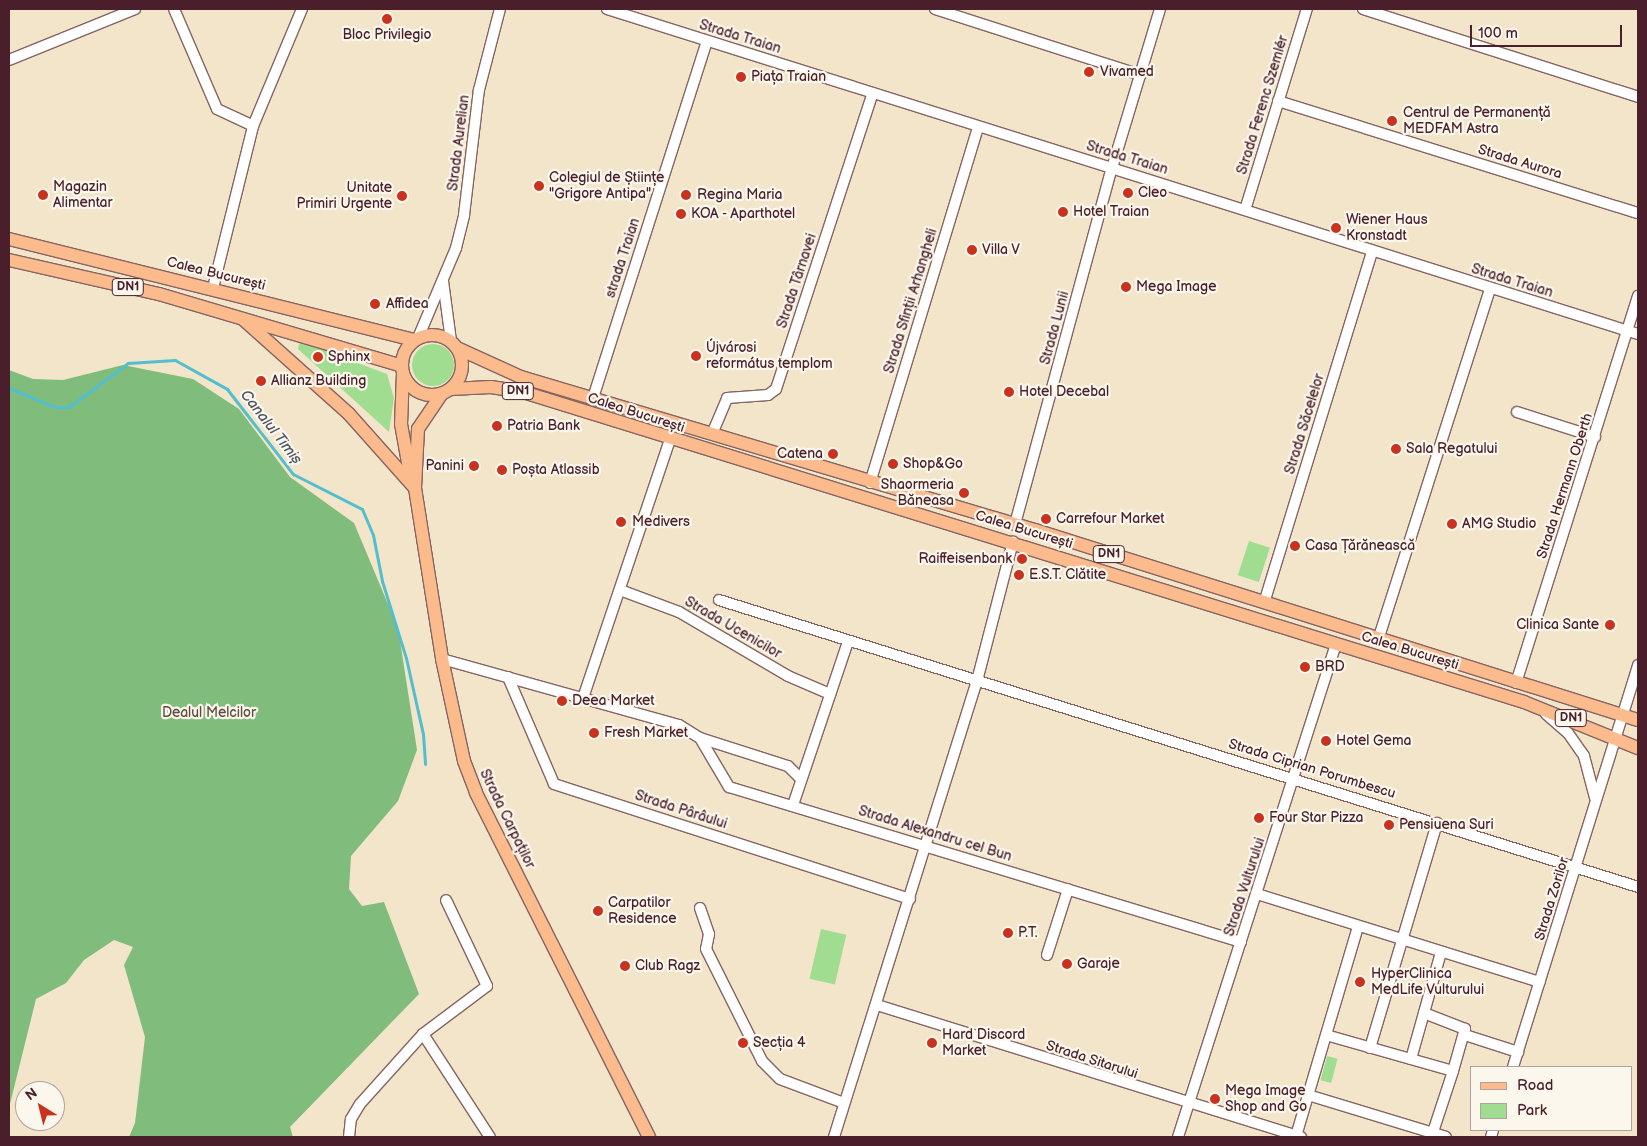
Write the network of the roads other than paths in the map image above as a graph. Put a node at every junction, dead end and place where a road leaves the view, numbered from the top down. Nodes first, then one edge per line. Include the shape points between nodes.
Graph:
1 (135, 9) edge
2 (174, 9) edge
3 (302, 9) edge
4 (500, 9) edge
5 (607, 9) edge
6 (936, 9) edge
7 (1160, 9) edge
8 (1307, 9) edge
9 (1363, 9) edge
10 (707, 41) junction
11 (9, 60) edge
12 (1141, 74) junction
13 (873, 93) junction
14 (1638, 97) edge
15 (1278, 101) junction
16 (253, 126) junction
17 (978, 127) junction
18 (1112, 168) junction
19 (1245, 210) junction
20 (1638, 214) edge
21 (9, 239) edge
22 (1372, 252) junction
23 (9, 260) edge
24 (443, 280) junction
25 (213, 288) junction
26 (1490, 288) junction
27 (1638, 296) edge
28 (237, 316) junction
29 (1633, 332) edge
30 (417, 339) junction
31 (454, 345) junction
32 (402, 369) junction
33 (446, 392) junction
34 (592, 398) junction
35 (1517, 412) dead end
36 (712, 434) junction
37 (1595, 437) junction
38 (670, 439) junction
39 (870, 483) junction
40 (414, 488) junction
41 (1016, 524) junction
42 (1013, 542) junction
43 (620, 590) junction
44 (720, 600) dead end
45 (1264, 603) junction
46 (1378, 640) junction
47 (848, 642) junction
48 (1336, 644) junction
49 (442, 659) junction
50 (1638, 665) edge
51 (508, 677) junction
52 (977, 681) junction
53 (1516, 683) junction
54 (830, 694) junction
55 (584, 695) junction
56 (1524, 702) junction
57 (1623, 716) junction
58 (1638, 720) edge
59 (700, 738) junction
60 (1616, 738) junction
61 (1638, 748) edge
62 (1295, 778) junction
63 (801, 779) junction
64 (793, 805) junction
65 (1595, 806) junction
66 (1437, 823) junction
67 (926, 846) junction
68 (1576, 867) junction
69 (1638, 887) edge
70 (1068, 889) junction
71 (1257, 894) junction
72 (910, 899) junction
73 (446, 900) dead end
74 (700, 908) dead end
75 (1358, 927) junction
76 (1401, 940) junction
77 (1241, 942) junction
78 (1441, 952) junction
79 (1047, 955) dead end
80 (1540, 982) junction
81 (877, 1005) junction
82 (1424, 1013) junction
83 (424, 1034) junction
84 (1326, 1035) junction
85 (1465, 1035) junction
86 (1370, 1048) junction
87 (1518, 1052) junction
88 (1410, 1059) junction
89 (1513, 1066) edge
90 (1453, 1071) junction
91 (1308, 1095) junction
92 (844, 1104) junction
93 (1189, 1105) junction
94 (634, 1112) junction
95 (1433, 1132) junction
96 (1298, 1136) edge
97 (349, 1137) edge
98 (490, 1137) edge
99 (642, 1137) edge
100 (649, 1137) edge
101 (834, 1137) edge
102 (1178, 1137) edge
103 (1446, 1137) edge

1 - 11 street
2 - 16 street via 217,109
3 - 16 street
4 - 24 street, Strada Aurelian via 479,90 464,215
5 - 10 street, Strada Traian
6 - 12 street
7 - 12 street, Strada Lunii
8 - 15 street, Strada Ferenc Szemlér
9 - 14 street
10 - 13 street, Strada Traian
10 - 34 street, strada Traian
12 - 18 street, Strada Lunii
13 - 17 street, Strada Traian
13 - 36 street, Strada Târnavei via 776,388 765,395 727,398
15 - 19 street, Strada Ferenc Szemlér
15 - 20 street, Strada Aurora
16 - 25 street
17 - 18 street, Strada Traian
17 - 39 street, Strada Sfinții Arhangheli
18 - 19 street, Strada Traian
18 - 41 street, Strada Lunii
19 - 22 street, Strada Traian
21 - 25 main road, Calea București / DN1
22 - 26 street, Strada Traian
22 - 45 street, Strada Săcelelor
23 - 28 main road, DN1
24 - 30 street, Strada Aurelian
24 - 31 street, Strada Aurelian
25 - 30 main road, Calea București / DN1
26 - 29 street, Strada Traian
26 - 46 street
27 - 29 street, Strada Hermann Oberth
28 - 32 main road, DN1
28 - 40 main road via 349,414
29 - 37 street, Strada Hermann Oberth
30 - 31 main road, DN1 via 435,335
30 - 32 main road
31 - 33 main road via 461,374
31 - 34 main road, Calea București / DN1 via 502,370
32 - 33 main road, DN1 via 421,394
32 - 40 main road, Strada Carpaților via 402,439
33 - 38 main road, Calea București / DN1 via 491,387 523,392
33 - 40 main road, Strada Carpaților via 418,429
34 - 36 main road, Calea București / DN1
35 - 37 street
36 - 39 main road, Calea București / DN1
37 - 53 street, Strada Hermann Oberth
38 - 42 main road, Calea București / DN1
38 - 43 street
39 - 41 main road, Calea București / DN1
40 - 49 main road, Strada Carpaților
41 - 45 main road, Calea București / DN1
42 - 48 main road, Calea București / DN1
42 - 52 street
43 - 54 street, Strada Ucenicilor via 679,612 788,676
43 - 55 street
44 - 47 street
45 - 46 main road, Calea București / DN1
46 - 53 main road, Calea București / DN1
47 - 52 street
47 - 54 street
48 - 56 main road, Calea București / DN1
48 - 62 street, Strada Vulturului
49 - 51 street
49 - 94 main road, Strada Carpaților via 454,723 476,793
50 - 57 street, Strada Zorilor
51 - 55 street
51 - 72 street, Strada Pârâului via 554,784
52 - 62 street, Strada Ciprian Porumbescu
52 - 67 street
53 - 57 main road, Calea București / DN1
54 - 63 street
55 - 59 street via 679,725
56 - 60 main road, Calea București / DN1
56 - 65 street via 1560,724 1577,745 1590,768
57 - 58 main road, Calea București / DN1
57 - 60 street, Strada Zorilor
59 - 63 street via 788,766
59 - 64 street, Strada Alexandru cel Bun via 725,785
60 - 61 main road, Calea București / DN1
60 - 65 street, Strada Zorilor
62 - 66 street, Strada Ciprian Porumbescu
62 - 71 street, Strada Vulturului
63 - 64 street
64 - 67 street, Strada Alexandru cel Bun
65 - 68 street, Strada Zorilor
66 - 68 street, Strada Ciprian Porumbescu
66 - 76 street
67 - 70 street, Strada Alexandru cel Bun
67 - 72 street
68 - 69 street, Strada Ciprian Porumbescu
68 - 80 street, Strada Zorilor
70 - 77 street, Strada Alexandru cel Bun
70 - 79 street
71 - 75 street
71 - 77 street, Strada Vulturului
72 - 81 street
73 - 83 street via 487,986
74 - 92 street via 709,934 706,949 762,1061 780,1079
75 - 76 street
75 - 84 street
76 - 78 street
76 - 86 street
77 - 93 street, Strada Vulturului
78 - 80 street
78 - 82 street
80 - 87 street, Strada Zorilor
81 - 92 street
81 - 93 street, Strada Sitarului
82 - 85 street via 1461,1025
82 - 88 street
83 - 97 street via 360,1104 351,1119
83 - 98 street
84 - 86 street
84 - 91 street
85 - 87 street
85 - 90 street
86 - 88 street
87 - 89 street, Strada Zorilor
88 - 90 street
90 - 95 street
91 - 95 street
91 - 96 street
92 - 101 street
93 - 96 street, Strada Sitarului
93 - 102 street, Strada Vulturului
94 - 99 main road
94 - 100 main road, Strada Carpaților
95 - 103 street

